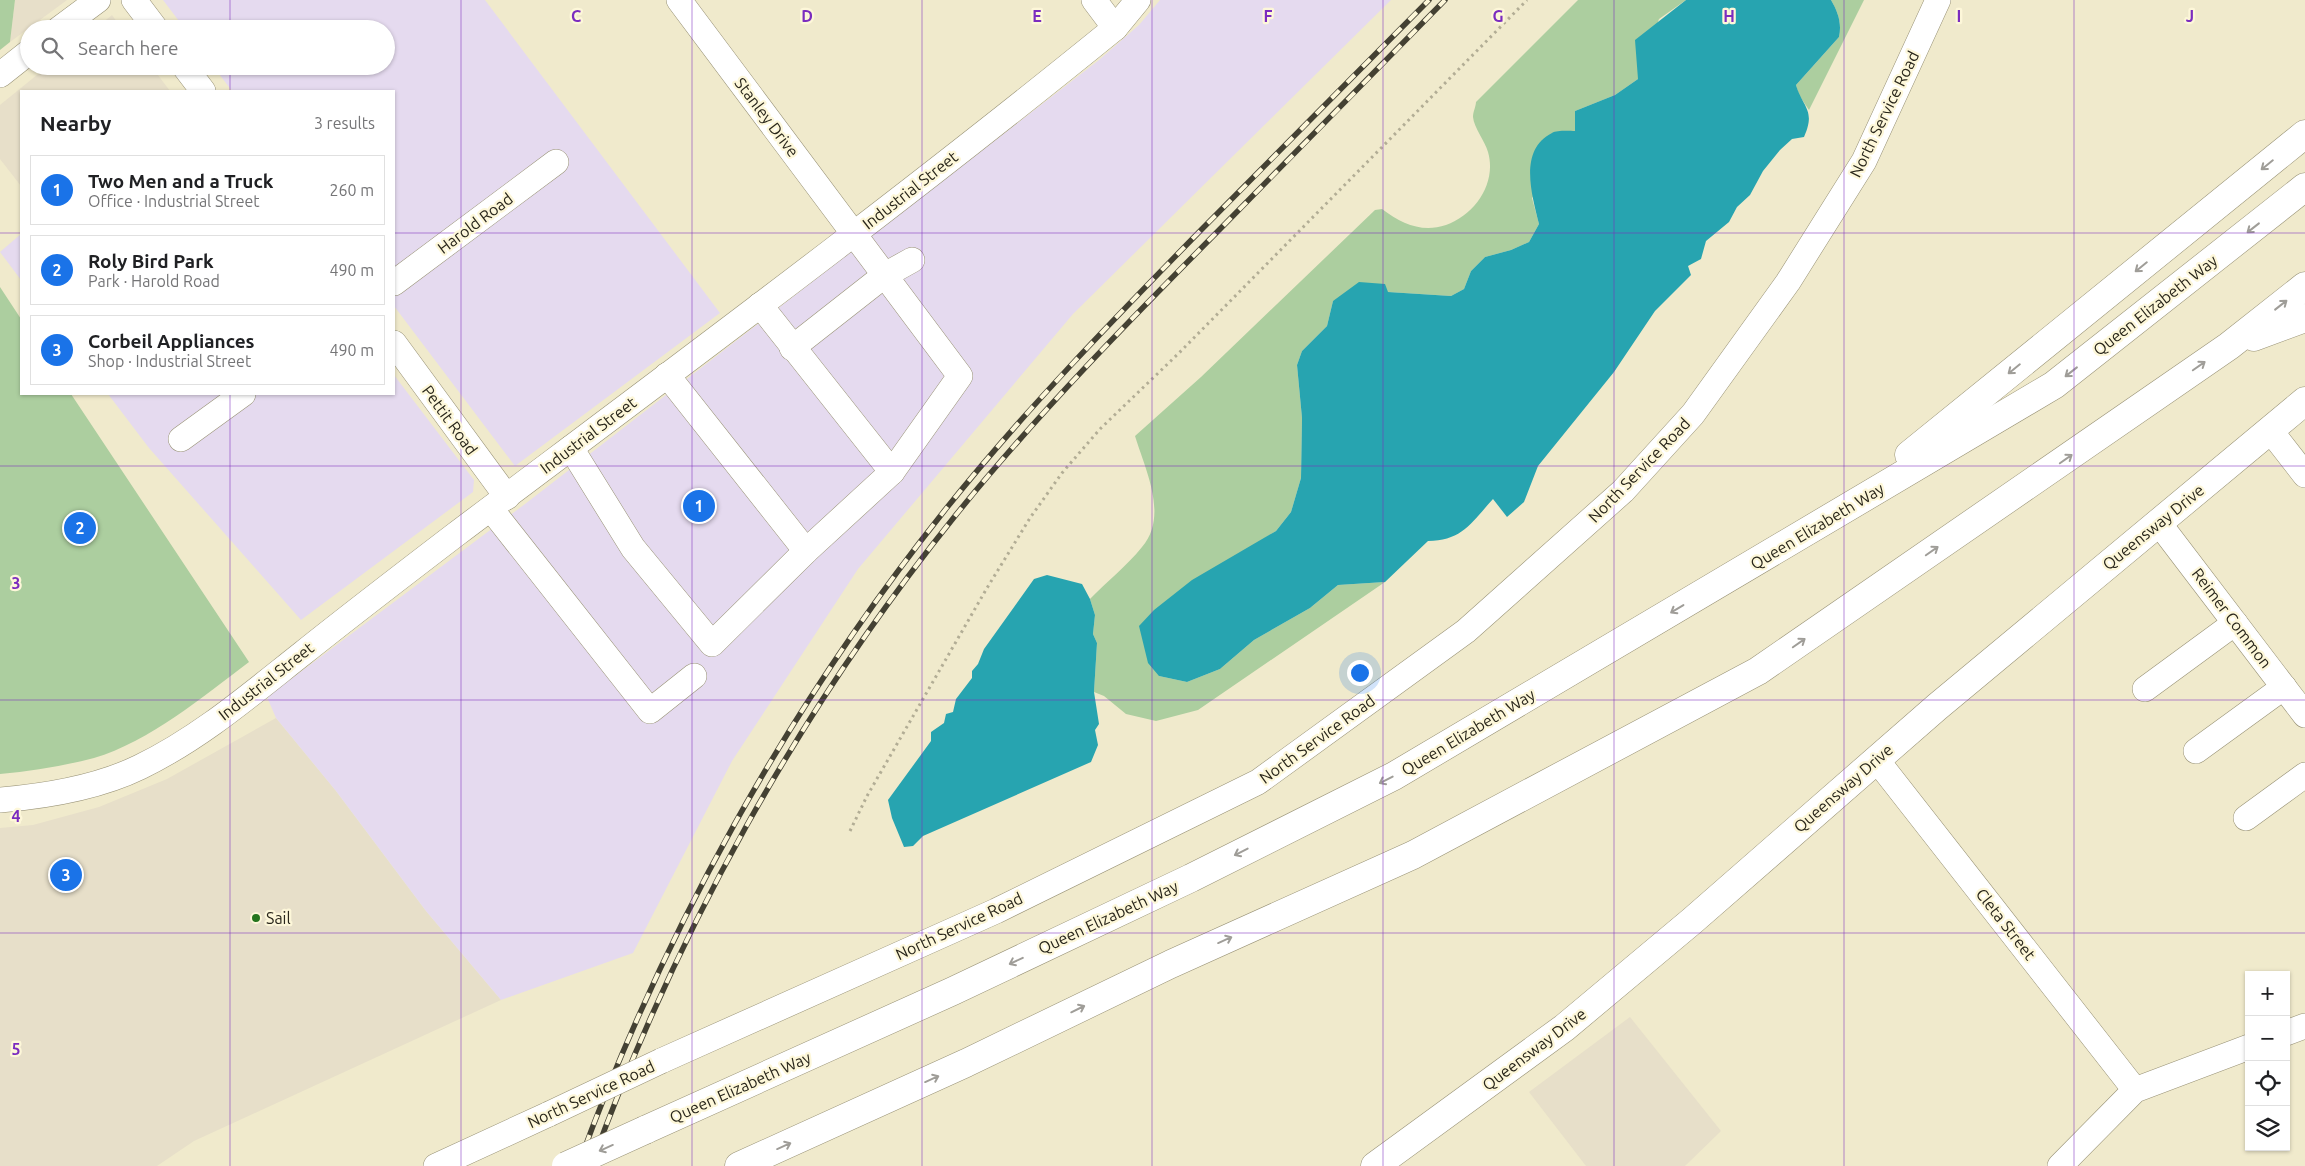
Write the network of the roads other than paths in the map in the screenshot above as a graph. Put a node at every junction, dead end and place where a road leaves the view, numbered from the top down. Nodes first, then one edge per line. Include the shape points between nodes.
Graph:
1 (98, 0) edge
2 (134, 0) edge
3 (679, 0) edge
4 (1094, 0) edge
5 (1138, 0) edge
6 (1938, 0) edge
7 (71, 20) edge
8 (149, 20) edge
9 (1115, 28) junction
10 (20, 59) edge
11 (0, 75) edge
12 (191, 75) edge
13 (202, 90) edge
14 (2305, 134) edge
15 (556, 162) dead end
16 (2305, 187) edge
17 (854, 234) junction
18 (912, 260) dead end
19 (885, 275) junction
20 (395, 282) edge
21 (2305, 286) edge
22 (760, 305) junction
23 (2305, 318) edge
24 (395, 345) edge
25 (2229, 346) junction
26 (792, 348) junction
27 (667, 375) junction
28 (242, 395) edge
29 (2305, 401) edge
30 (2270, 430) junction
31 (181, 439) dead end
32 (570, 448) junction
33 (892, 472) junction
34 (2305, 475) edge
35 (499, 503) junction
36 (2158, 522) junction
37 (806, 551) junction
38 (1720, 584) junction
39 (2235, 623) junction
40 (694, 676) dead end
41 (2284, 687) junction
42 (2145, 689) dead end
43 (2305, 715) edge
44 (2196, 751) dead end
45 (1876, 759) junction
46 (2305, 775) edge
47 (0, 800) edge
48 (2246, 818) dead end
49 (2305, 1026) edge
50 (2290, 1032) edge
51 (2245, 1049) edge
52 (2135, 1090) junction
53 (436, 1166) edge
54 (566, 1166) edge
55 (739, 1166) edge
56 (1375, 1166) edge
57 (2060, 1166) edge

1 - 7 street
2 - 8 street
3 - 17 street, Stanley Drive
4 - 9 street
5 - 9 street, Industrial Street
6 - 53 street, North Service Road, bridge via 1864,161 1788,282 1693,414 1623,491 1466,631 1258,782 996,911
9 - 17 street, Industrial Street
10 - 11 street
12 - 13 street
14 -> 38 main road via 1886,473
15 - 20 street, Harold Road
16 -> 38 main road, Queen Elizabeth Way via 2054,385
17 - 19 street, Stanley Drive
17 - 22 street, Industrial Street
18 - 19 street
19 - 26 street
19 - 33 street, Stanley Drive via 960,376
25 -> 21 main road
22 - 26 street
22 - 27 street, Industrial Street
23 - 25 main road
24 - 35 street, Pettit Road
55 -> 25 main road via 1413,855 1758,671
26 - 33 street
27 - 32 street, Industrial Street
27 - 37 street
28 - 31 street
29 - 30 main road, Queensway Drive
30 - 34 street
30 - 36 main road, Queensway Drive
32 - 35 street, Industrial Street
32 - 37 street via 633,548 712,644
33 - 37 street
35 - 40 street, Pettit Road via 650,711
35 - 47 street, Industrial Street via 194,736 138,768 80,788
36 - 39 street, Reimer Common
36 - 45 main road, Queensway Drive
38 -> 54 main road, Queen Elizabeth Way, bridge via 1394,776 1191,878 953,991
39 - 41 street, Reimer Common
39 - 42 street
41 - 43 street, Reimer Common
41 - 44 street
45 - 52 street, Cleta Street
45 - 56 main road, Queensway Drive via 1692,921 1564,1028
46 - 48 street
49 - 50 street
51 - 52 street
52 - 57 street

